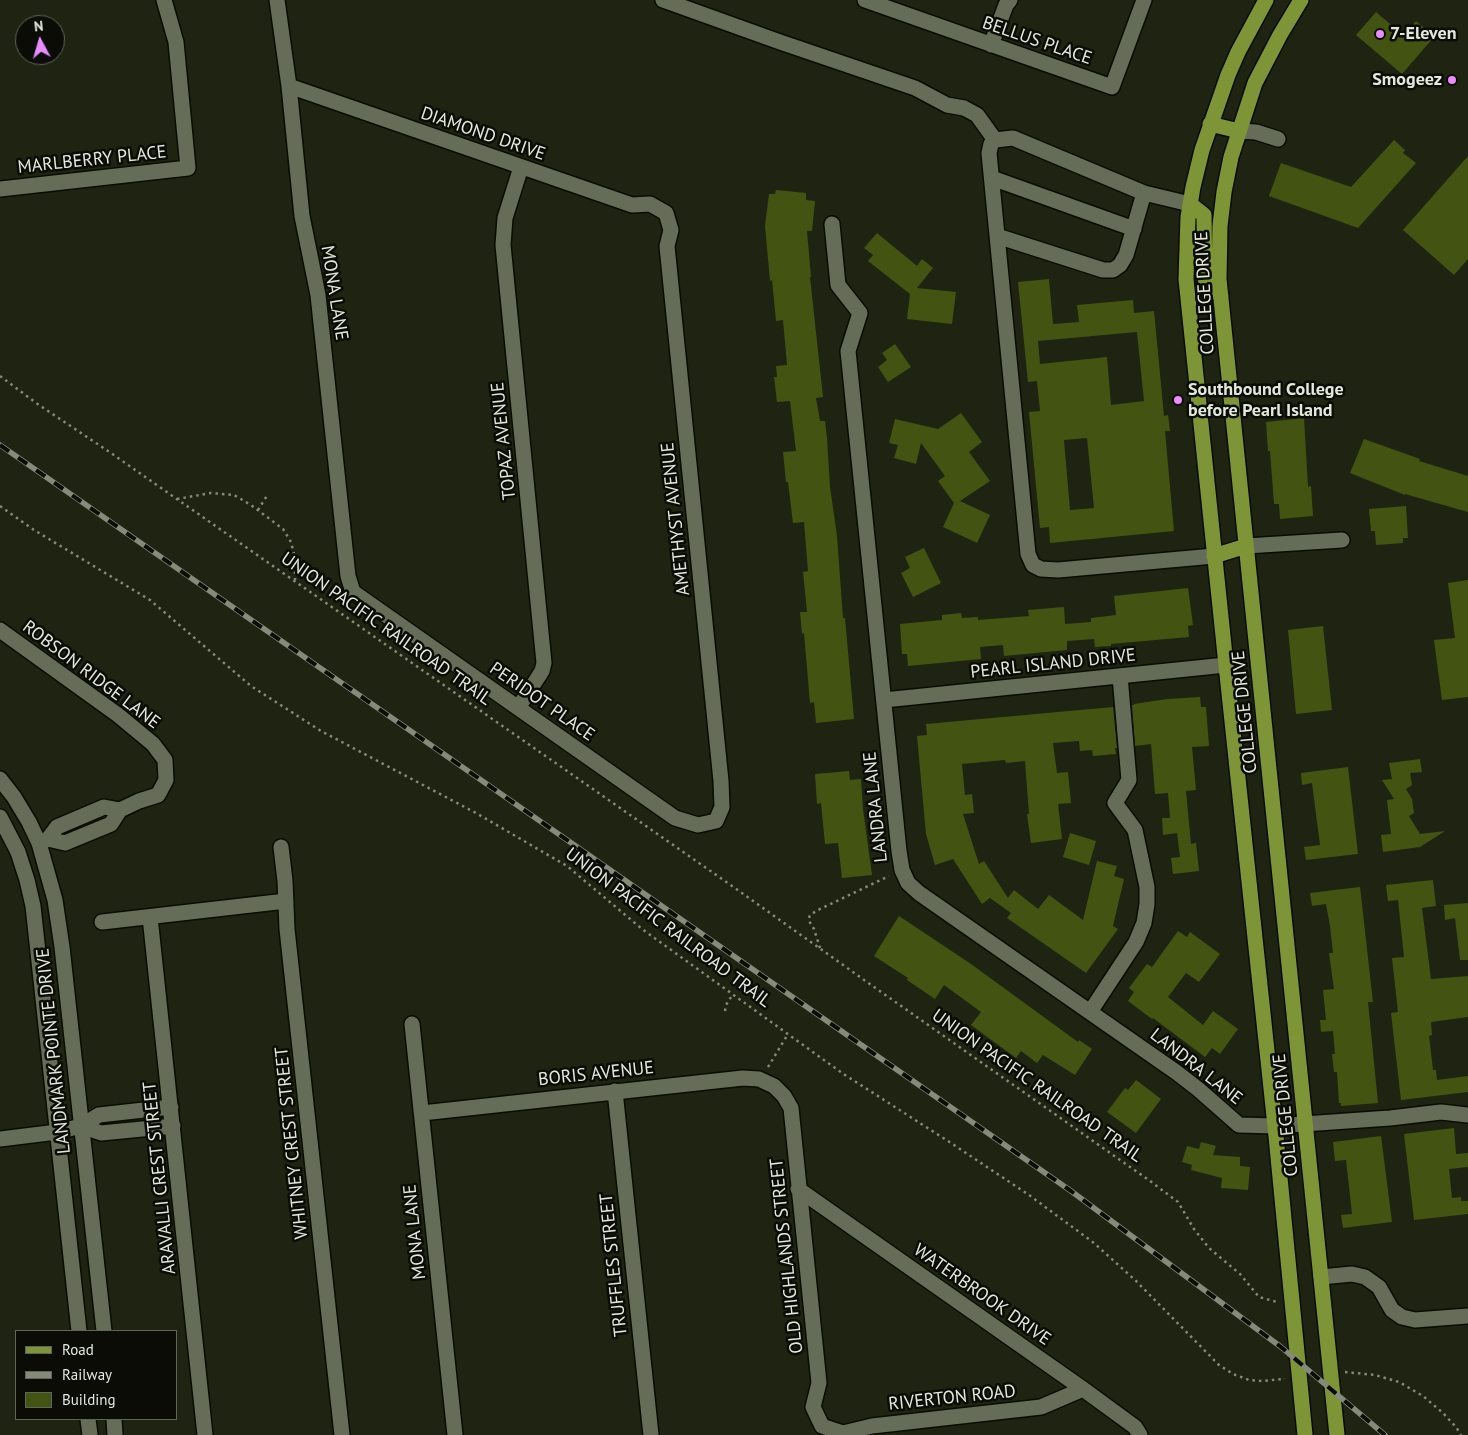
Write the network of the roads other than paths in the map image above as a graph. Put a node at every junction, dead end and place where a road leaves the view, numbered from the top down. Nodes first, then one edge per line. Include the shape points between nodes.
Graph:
1 (164, 0) edge
2 (277, 0) edge
3 (664, 0) edge
4 (865, 0) edge
5 (1010, 0) edge
6 (1144, 0) edge
7 (1266, 0) edge
8 (1301, 0) edge
9 (991, 45) junction
10 (289, 86) junction
11 (1210, 124) junction
12 (1239, 131) junction
13 (1278, 139) dead end
14 (995, 140) junction
15 (521, 167) junction
16 (992, 178) junction
17 (0, 189) edge
18 (1144, 193) junction
19 (1190, 204) junction
20 (666, 213) joint
21 (832, 224) dead end
22 (1134, 229) junction
23 (997, 236) junction
24 (1221, 296) junction
25 (1342, 540) dead end
26 (1246, 546) junction
27 (1214, 556) junction
28 (353, 592) joint
29 (0, 630) edge
30 (1226, 665) junction
31 (1120, 676) junction
32 (884, 700) junction
33 (518, 708) junction
34 (0, 779) edge
35 (120, 810) junction
36 (89, 813) junction
37 (0, 817) edge
38 (716, 821) joint
39 (96, 830) junction
40 (43, 841) junction
41 (282, 847) dead end
42 (18, 852) junction
43 (286, 901) junction
44 (150, 917) junction
45 (102, 922) dead end
46 (1090, 1012) junction
47 (412, 1024) dead end
48 (774, 1086) joint
49 (615, 1091) junction
50 (171, 1107) junction
51 (131, 1111) junction
52 (422, 1113) junction
53 (1468, 1115) edge
54 (1305, 1124) junction
55 (81, 1126) junction
56 (173, 1126) junction
57 (1276, 1126) junction
58 (133, 1130) junction
59 (58, 1132) junction
60 (0, 1139) edge
61 (798, 1189) junction
62 (1320, 1277) junction
63 (1468, 1316) edge
64 (79, 1330) edge
65 (104, 1330) edge
66 (1083, 1389) junction
67 (88, 1420) edge
68 (114, 1420) edge
69 (822, 1426) joint
70 (872, 1430) edge
71 (90, 1435) edge
72 (116, 1435) edge
73 (205, 1435) edge
74 (342, 1435) edge
75 (455, 1435) edge
76 (651, 1435) edge
77 (1140, 1435) edge
78 (1305, 1435) edge
79 (1337, 1435) edge

1 - 17 street, MARLBERRY PLACE via 176,42 188,168
2 - 10 street, MONA LANE
3 - 14 street via 915,88 947,105 964,108 976,115
4 - 9 street, BELLUS PLACE
5 - 9 street
6 - 9 street, BELLUS PLACE via 1112,87
7 - 11 main road, COLLEGE DRIVE via 1238,52
8 - 12 main road, COLLEGE DRIVE via 1255,83
10 - 15 street, DIAMOND DRIVE
10 - 28 street, MONA LANE via 302,216 318,295 348,576
11 - 12 main road
11 - 19 main road, COLLEGE DRIVE
12 - 13 street
12 - 24 main road, COLLEGE DRIVE via 1229,166 1220,226
14 - 16 street via 989,153
14 - 18 street via 1013,138
15 - 20 street, DIAMOND DRIVE via 632,205 650,204
15 - 33 street, TOPAZ AVENUE via 505,218 503,245 544,663
16 - 22 street
16 - 23 street
18 - 19 street
18 - 22 street
19 - 24 main road via 1204,215 1205,279
19 - 27 main road, COLLEGE DRIVE via 1186,279
20 - 38 street, AMETHYST AVENUE via 671,230 667,246 721,781 722,807
21 - 32 street, LANDRA LANE via 838,285 860,313 848,351
22 - 23 street via 1126,255 1113,270 1103,270
23 - 27 street via 1028,554 1033,565 1058,570
24 - 26 main road, COLLEGE DRIVE
25 - 26 street
26 - 27 main road
26 - 54 main road, COLLEGE DRIVE
27 - 30 main road, COLLEGE DRIVE
28 - 33 street, PERIDOT PLACE
29 - 35 street, ROBSON RIDGE LANE via 118,715 153,744 165,760 166,780 158,795
30 - 31 street, PEARL ISLAND DRIVE
30 - 57 main road, COLLEGE DRIVE
31 - 32 street, PEARL ISLAND DRIVE
31 - 46 street via 1129,780 1114,803 1135,830 1147,887 1147,904 1136,942
32 - 46 street, LANDRA LANE via 902,870 908,883
33 - 38 street, PERIDOT PLACE via 675,818 698,825
34 - 40 street, LANDMARK POINTE DRIVE
35 - 36 street via 104,806
35 - 39 street via 111,824
36 - 39 street
36 - 40 street via 57,827
37 - 42 street, LANDMARK POINTE DRIVE
39 - 40 street via 64,843
40 - 42 street
40 - 55 street, LANDMARK POINTE DRIVE via 56,900
41 - 43 street, WHITNEY CREST STREET
42 - 59 street, LANDMARK POINTE DRIVE via 33,906
43 - 44 street
43 - 74 street, WHITNEY CREST STREET
44 - 45 street
44 - 50 street, ARAVALLI CREST STREET
46 - 57 street, LANDRA LANE via 1176,1072 1239,1125
47 - 52 street, MONA LANE
48 - 49 street, BORIS AVENUE via 759,1079 744,1078
48 - 61 street, OLD HIGHLANDS STREET via 790,1108
49 - 52 street, BORIS AVENUE
49 - 76 street, TRUFFLES STREET
50 - 51 street
50 - 56 street, ARAVALLI CREST STREET
51 - 55 street via 99,1115
51 - 58 street
52 - 75 street, MONA LANE
53 - 54 street, LANDRA LANE via 1441,1112
54 - 57 street, LANDRA LANE
54 - 62 main road, COLLEGE DRIVE
55 - 58 street via 101,1133
55 - 59 street
55 - 65 street, LANDMARK POINTE DRIVE
56 - 58 street
56 - 73 street, ARAVALLI CREST STREET
57 - 78 main road, COLLEGE DRIVE
59 - 60 street
59 - 64 street, LANDMARK POINTE DRIVE
61 - 66 street, WATERBROOK DRIVE
61 - 69 street, OLD HIGHLANDS STREET via 819,1384 813,1407
62 - 63 street via 1352,1274 1366,1277 1379,1287 1392,1310 1415,1320
62 - 79 main road, COLLEGE DRIVE
66 - 70 street, RIVERTON ROAD via 1041,1407
66 - 77 street, WATERBROOK DRIVE
67 - 71 street
68 - 72 street
69 - 70 street, RIVERTON ROAD via 843,1433

